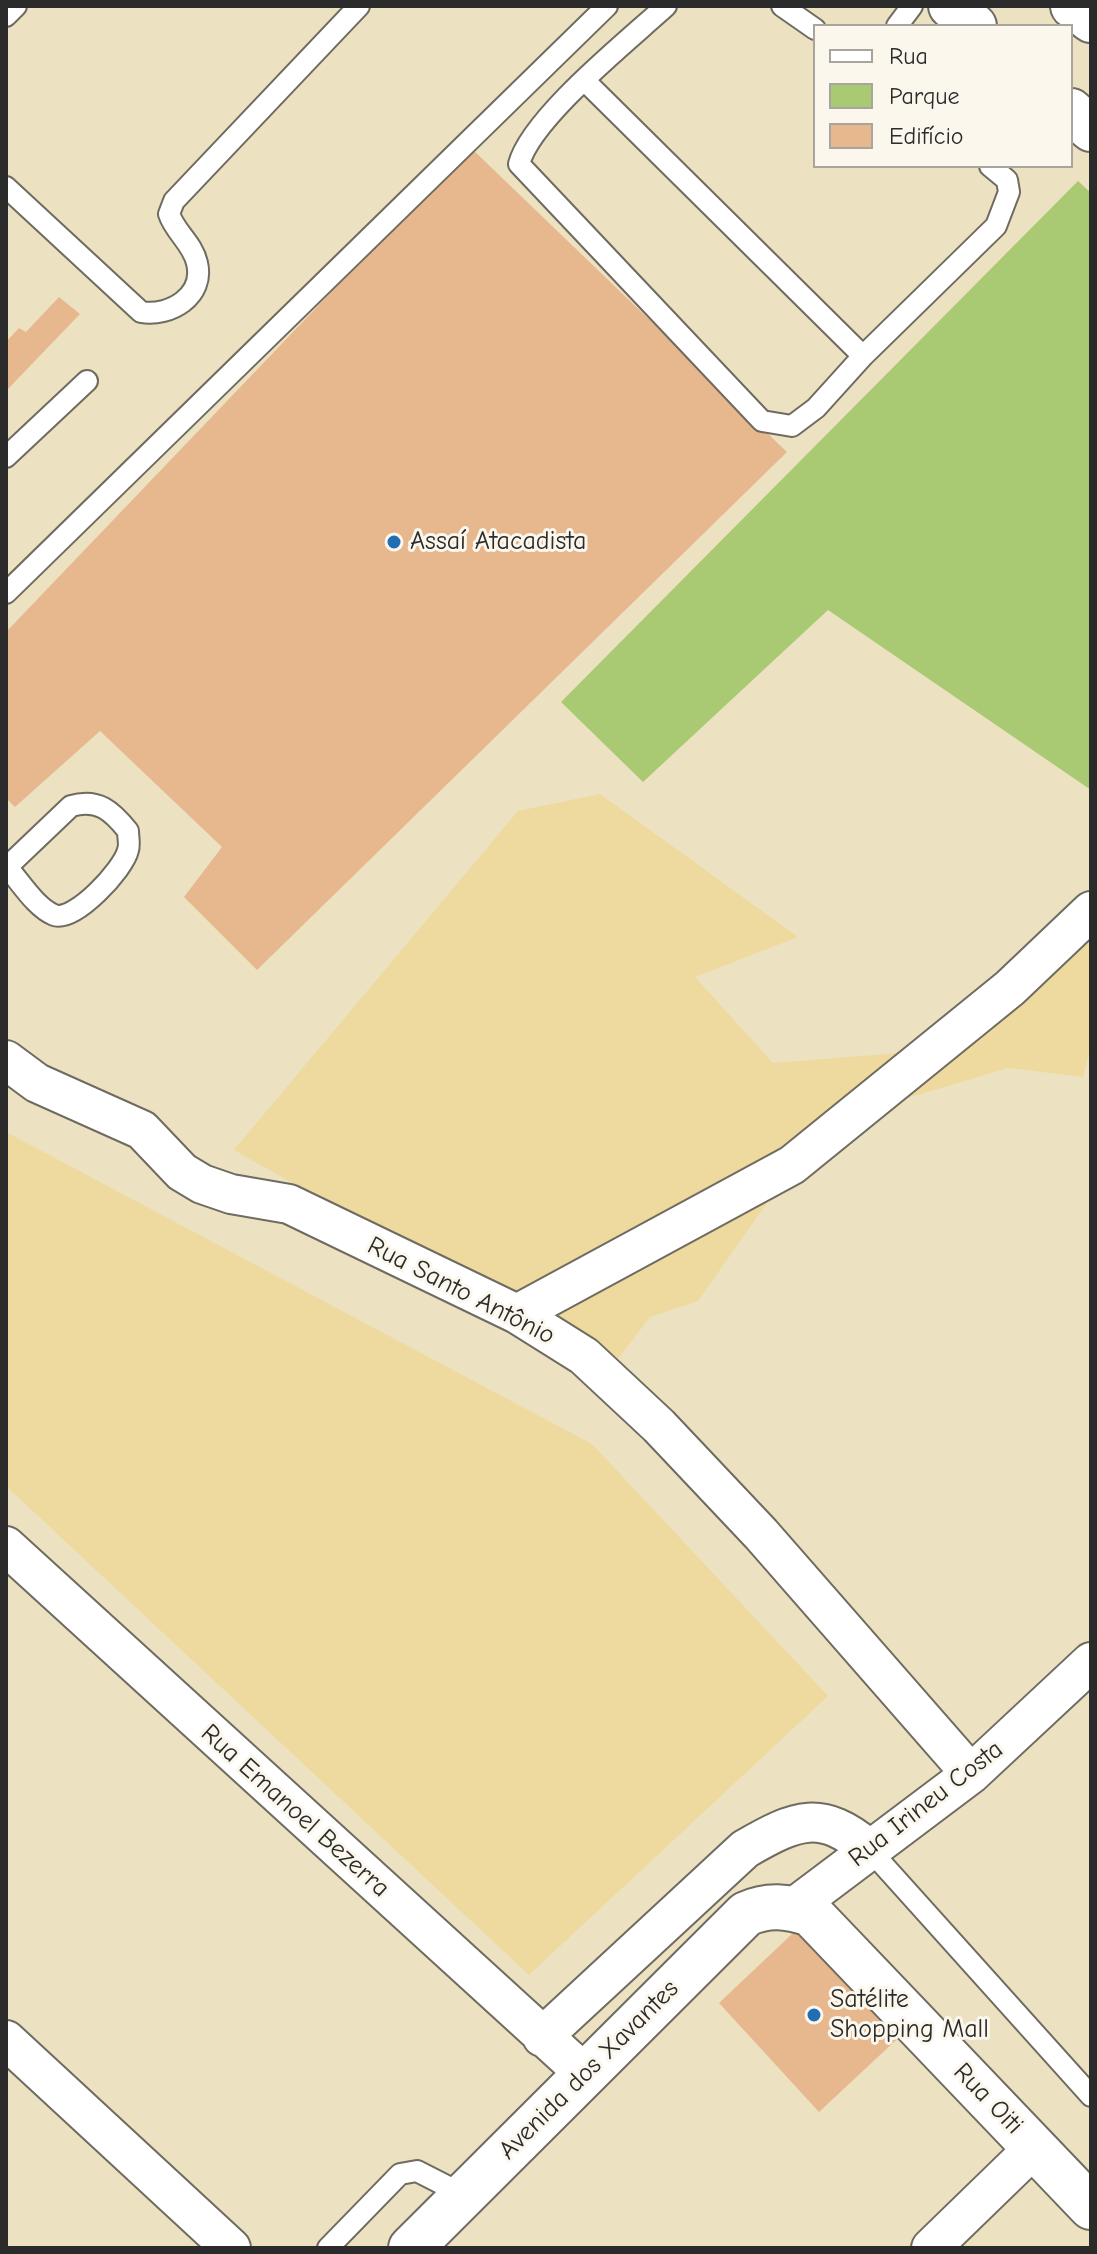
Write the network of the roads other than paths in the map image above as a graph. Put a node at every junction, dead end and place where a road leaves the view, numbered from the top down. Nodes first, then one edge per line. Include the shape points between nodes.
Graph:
1 (16, 6) edge
2 (359, 6) edge
3 (607, 6) edge
4 (666, 6) edge
5 (782, 6) edge
6 (912, 6) edge
7 (951, 6) edge
8 (1073, 6) edge
9 (6, 16) edge
10 (1091, 20) edge
11 (898, 24) edge
12 (936, 24) edge
13 (972, 24) edge
14 (813, 28) edge
15 (585, 81) junction
16 (1073, 113) edge
17 (1091, 129) edge
18 (992, 168) edge
19 (6, 187) edge
20 (863, 356) junction
21 (87, 381) dead end
22 (6, 457) edge
23 (6, 593) edge
24 (6, 867) edge
25 (1091, 911) edge
26 (6, 1060) edge
27 (517, 1314) junction
28 (6, 1546) edge
29 (1091, 1662) edge
30 (971, 1774) junction
31 (869, 1849) junction
32 (784, 1907) junction
33 (542, 2037) junction
34 (6, 2040) edge
35 (585, 2074) junction
36 (1091, 2096) edge
37 (1034, 2148) junction
38 (464, 2195) junction
39 (1091, 2207) edge
40 (231, 2248) edge
41 (328, 2248) edge
42 (411, 2248) edge
43 (931, 2248) edge

1 - 9 lane
2 - 19 lane via 174,201 169,214 173,226 198,264 197,282 172,311 141,312
3 - 23 lane
4 - 15 lane
5 - 14 lane
6 - 11 lane
7 - 12 lane
7 - 13 main road
8 - 10 main road
15 - 20 lane
15 - 20 lane via 542,125 519,164 762,421 792,426 816,408
16 - 17 main road
18 - 20 lane via 1007,180 1009,192 996,226
21 - 22 lane
24 - 24 lane via 44,909 56,916 69,915 117,872 129,850 128,831 100,805 71,806
25 - 27 street via 1010,988 792,1165
26 - 27 street, Rua Santo Antônio via 37,1083 142,1130 182,1172 202,1184 289,1204
27 - 30 street, Rua Santo Antônio via 584,1356 659,1426
28 - 33 street, Rua Emanoel Bezerra
29 - 30 street, Rua Irineu Costa
30 - 31 street, Rua Irineu Costa
31 - 32 street, Rua Irineu Costa
31 - 33 street, Avenida dos Xavantes via 843,1828 822,1821 780,1828 745,1849
31 - 36 lane
32 - 35 main road, Avenida dos Xavantes via 761,1907 746,1914
32 - 37 main road, Rua Oiti via 811,1914
33 - 35 street, Rua Emanoel Bezerra
34 - 40 street
35 - 38 main road, Avenida dos Xavantes
37 - 39 main road, Rua Oiti
37 - 43 street
38 - 41 lane via 417,2171 400,2174
38 - 42 main road, Avenida dos Xavantes

